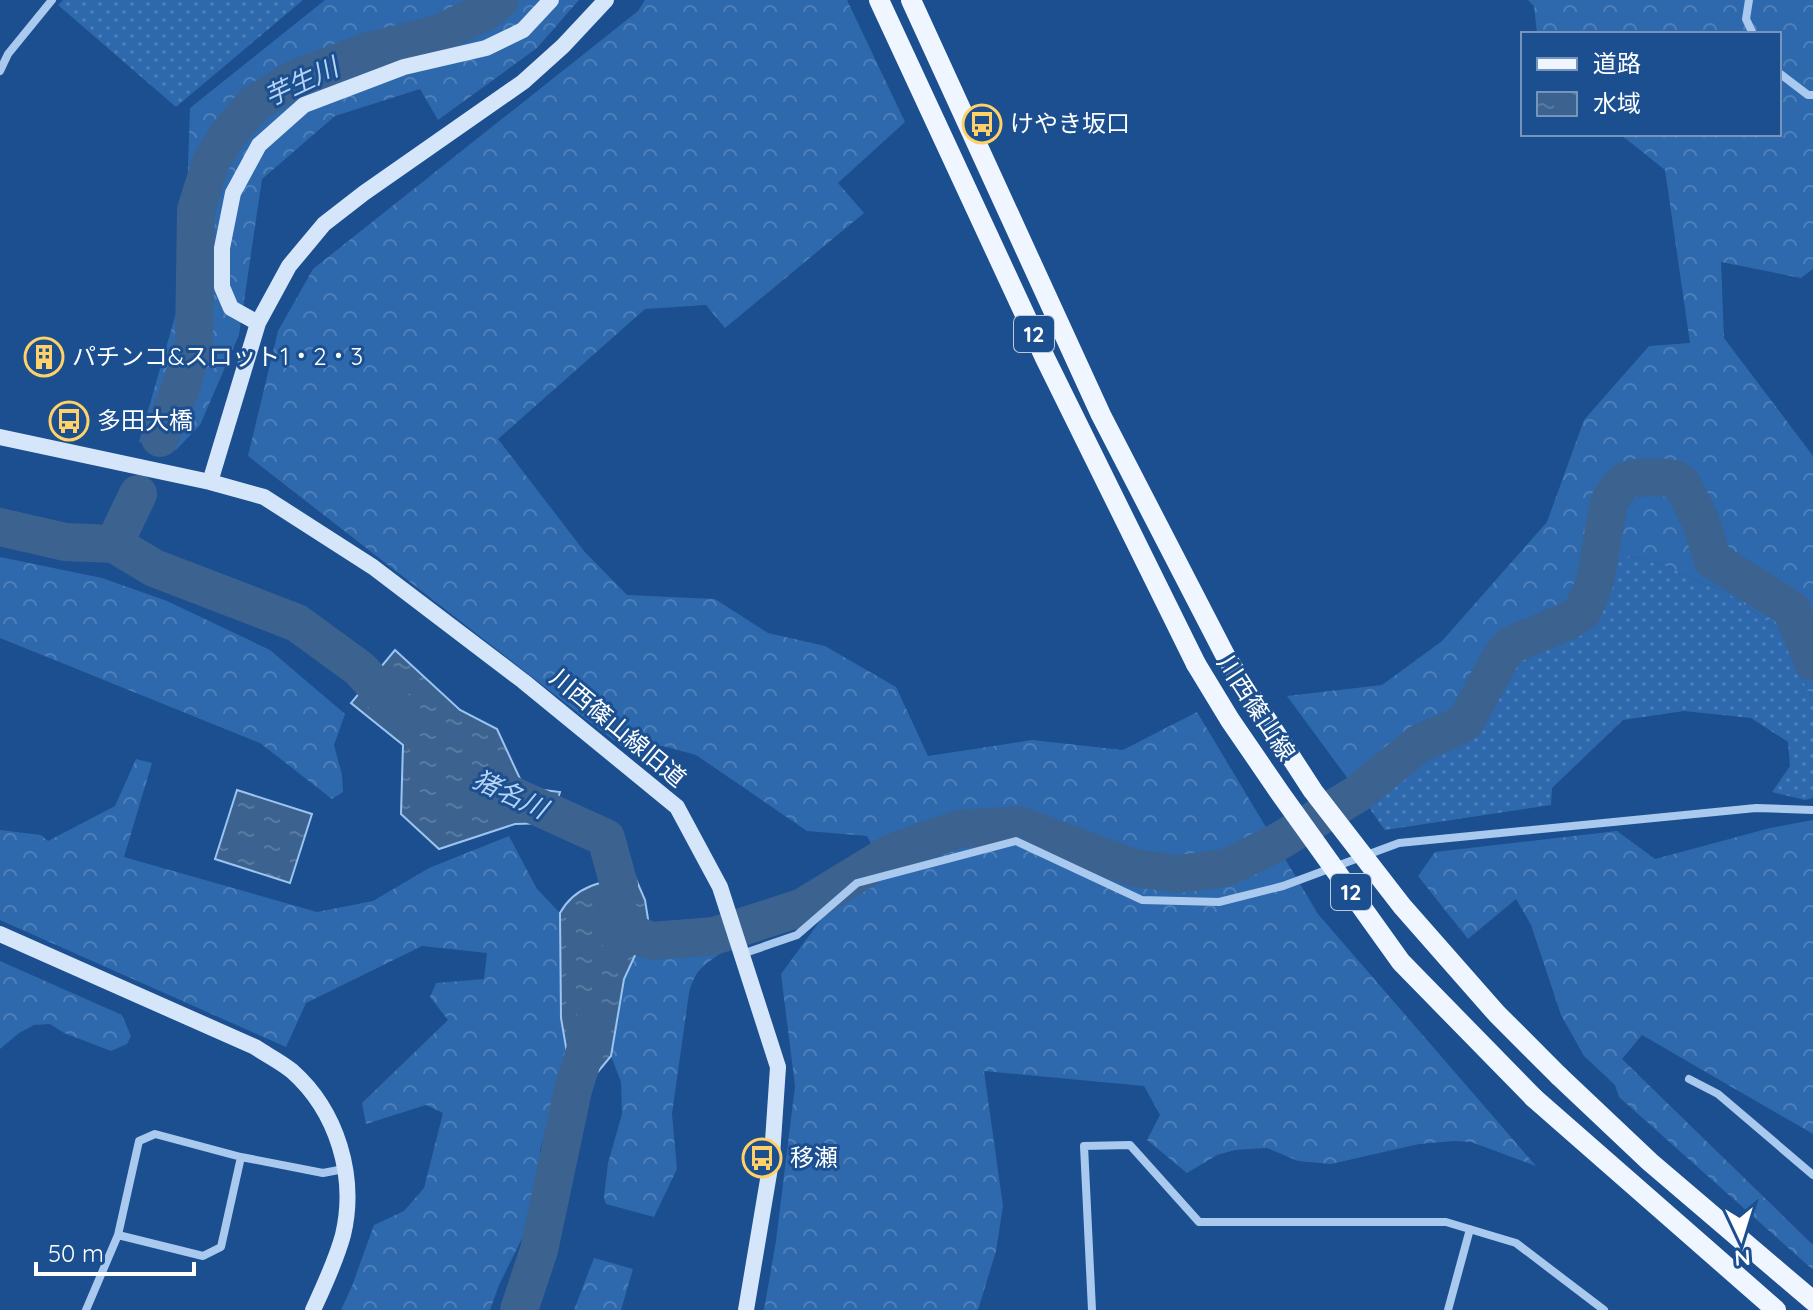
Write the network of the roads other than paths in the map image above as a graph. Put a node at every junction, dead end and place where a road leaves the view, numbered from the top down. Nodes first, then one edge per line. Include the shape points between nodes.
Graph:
1 (52, 0) edge
2 (551, 0) edge
3 (606, 0) edge
4 (879, 0) edge
5 (911, 0) edge
6 (1749, 0) edge
7 (1752, 32) edge
8 (0, 71) edge
9 (1781, 75) edge
10 (1813, 95) edge
11 (258, 323) junction
12 (0, 437) edge
13 (210, 482) junction
14 (1813, 810) edge
15 (0, 934) edge
16 (739, 947) junction
17 (1689, 1079) dead end
18 (241, 1157) junction
19 (345, 1169) junction
20 (1813, 1175) edge
21 (1470, 1229) junction
22 (118, 1235) junction
23 (1813, 1301) edge
24 (86, 1310) edge
25 (313, 1310) edge
26 (746, 1310) edge
27 (1092, 1310) edge
28 (1448, 1310) edge
29 (1604, 1310) edge
30 (1776, 1310) edge

1 - 8 street
2 - 11 street via 523,30 486,48 404,67 304,105 259,145 233,193 222,248 222,287 231,308
3 - 11 street via 523,82 324,224 289,266
4 - 30 main road, 川西篠山線 / 12, bridge via 1045,358 1196,664 1230,720 1401,962 1534,1098
5 - 23 main road, 川西篠山線 / 12, bridge via 1101,415 1226,657 1313,791 1402,906 1497,1014 1650,1162
6 - 7 street via 1746,19
9 - 10 street
11 - 13 street
12 - 13 street, 川西篠山線旧道
13 - 16 street, 川西篠山線旧道 via 264,497 373,567 677,807 720,887
14 - 16 street via 1756,808 1399,843 1283,886 1219,902 1142,900 1016,841 857,883 797,935
15 - 19 street via 255,1047 292,1071 337,1133
16 - 26 street, 川西篠山線旧道 via 778,1067 772,1156
17 - 20 street via 1718,1094
18 - 19 street via 323,1173
18 - 22 street via 221,1247 203,1256
18 - 22 street via 155,1134 139,1141
19 - 25 street via 343,1234
21 - 27 street via 1446,1222 1199,1222 1130,1145 1084,1146
21 - 28 street
21 - 29 street via 1516,1243
22 - 24 street

